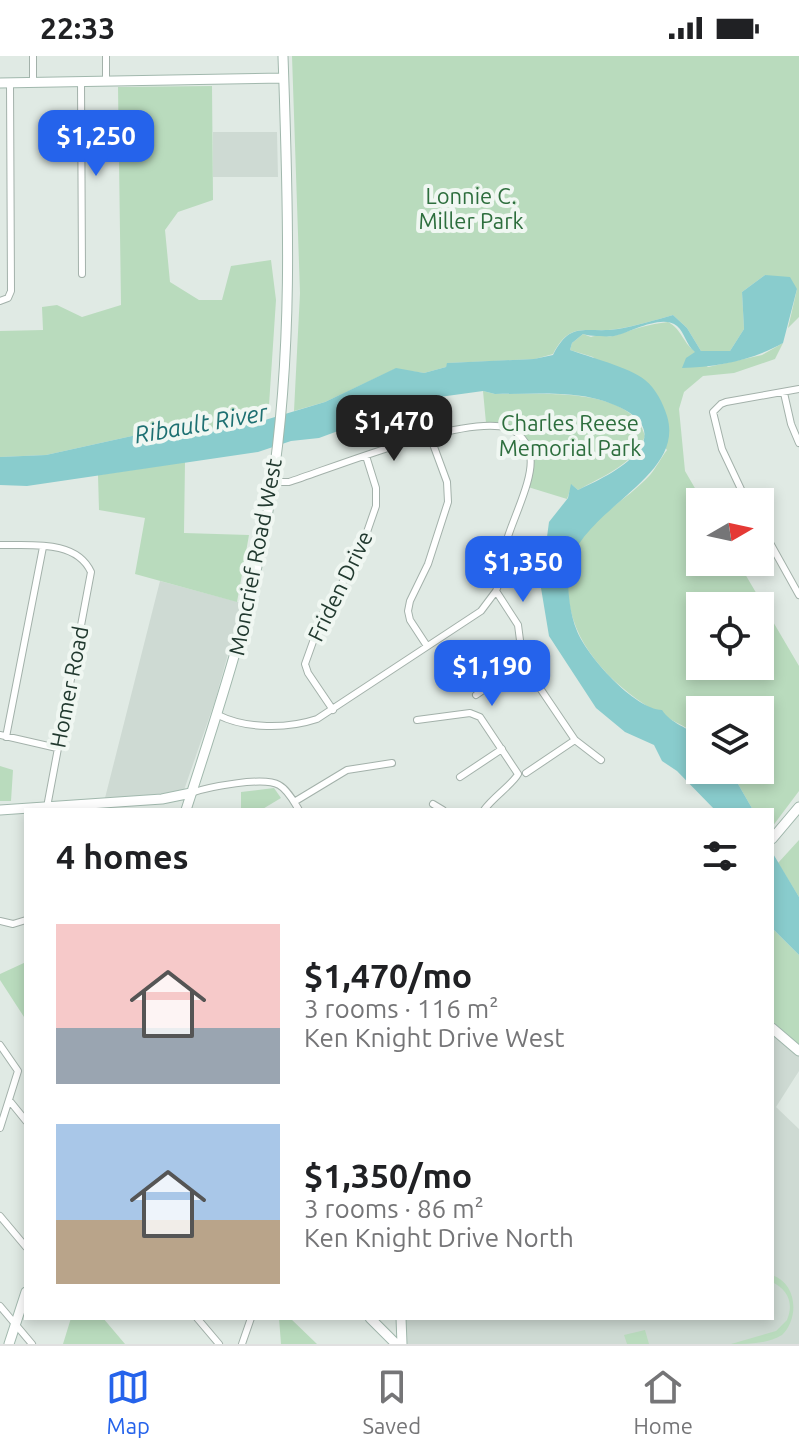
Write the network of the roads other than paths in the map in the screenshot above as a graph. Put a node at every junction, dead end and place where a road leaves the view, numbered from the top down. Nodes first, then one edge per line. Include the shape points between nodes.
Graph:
1 (33, 56) edge
2 (106, 56) edge
3 (283, 56) edge
4 (283, 78) junction
5 (81, 81) junction
6 (106, 81) junction
7 (5, 82) edge
8 (33, 82) junction
9 (0, 152) edge
10 (10, 152) junction
11 (82, 274) dead end
12 (4, 299) edge
13 (799, 389) edge
14 (784, 393) junction
15 (430, 436) junction
16 (799, 443) edge
17 (366, 456) junction
18 (273, 482) junction
19 (740, 488) edge
20 (0, 545) edge
21 (43, 547) junction
22 (774, 550) edge
23 (496, 591) junction
24 (799, 595) edge
25 (427, 646) junction
26 (523, 663) junction
27 (476, 695) dead end
28 (333, 710) junction
29 (218, 715) junction
30 (417, 720) dead end
31 (3, 736) edge
32 (575, 740) junction
33 (57, 748) junction
34 (502, 749) junction
35 (601, 760) dead end
36 (392, 763) dead end
37 (522, 775) junction
38 (460, 777) dead end
39 (191, 793) junction
40 (294, 802) junction
41 (433, 804) dead end
42 (40, 808) edge
43 (187, 808) edge
44 (298, 808) edge
45 (440, 808) edge
46 (486, 808) edge
47 (24, 809) edge
48 (0, 810) edge
49 (796, 811) edge
50 (774, 837) edge
51 (24, 920) edge
52 (2, 922) edge
53 (774, 1030) edge
54 (1, 1048) edge
55 (799, 1051) edge
56 (9, 1100) junction
57 (24, 1119) edge
58 (0, 1128) edge
59 (0, 1216) edge
60 (24, 1245) edge
61 (24, 1298) edge
62 (0, 1306) edge
63 (199, 1320) edge
64 (250, 1320) edge
65 (372, 1320) edge
66 (401, 1320) edge
67 (15, 1324) junction
68 (9, 1344) edge
69 (32, 1344) edge
70 (219, 1344) edge
71 (242, 1344) edge
72 (399, 1344) edge

1 - 8 street
2 - 6 street
3 - 4 main road, Moncrief Road West
4 - 6 main road
4 - 18 main road, Moncrief Road West via 287,342
5 - 6 main road
5 - 8 main road
5 - 11 street
7 - 8 main road
7 - 10 street
9 - 10 street
10 - 12 street via 11,291
13 - 14 street
14 - 16 street
14 - 19 street via 716,407 713,417 722,449
15 - 17 street
15 - 23 street via 495,426 512,430 527,445 531,467
15 - 25 street via 447,482 448,502 408,611
17 - 18 street via 289,482
17 - 28 street, Friden Drive via 376,506 358,558 324,611 306,660 308,673
18 - 29 main road, Moncrief Road West via 247,612
20 - 21 street
21 - 31 street
21 - 33 street, Homer Road via 67,549 90,568
22 - 24 street
23 - 25 street via 481,611
23 - 26 street via 518,625
25 - 28 street
26 - 27 street
26 - 32 street
28 - 29 street via 309,722 260,725
29 - 39 main road, Moncrief Road West
30 - 34 street via 474,713
31 - 33 street
32 - 35 street
32 - 37 street
33 - 42 street, Homer Road
34 - 37 street
34 - 38 street
36 - 40 street via 341,772
37 - 46 street
39 - 40 street via 265,782 279,785
39 - 42 main road
39 - 43 main road, Moncrief Road West
40 - 44 street
41 - 45 street
47 - 48 main road
49 - 50 main road
51 - 52 street
53 - 55 main road
54 - 56 street via 17,1068
56 - 57 street
56 - 58 street
59 - 60 street
61 - 67 main road
62 - 67 street
63 - 70 street
64 - 71 street
65 - 72 main road
66 - 72 main road
67 - 68 main road
67 - 69 street

